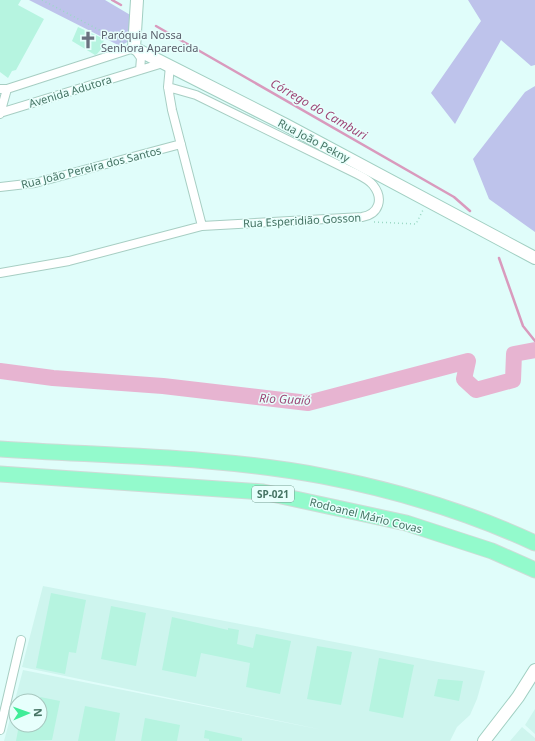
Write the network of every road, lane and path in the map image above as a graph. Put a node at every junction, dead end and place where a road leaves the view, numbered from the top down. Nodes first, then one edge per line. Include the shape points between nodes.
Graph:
1 (42, 0) edge
2 (137, 0) edge
3 (134, 48) junction
4 (167, 64) junction
5 (140, 70) junction
6 (168, 87) junction
7 (4, 89) edge
8 (0, 113) edge
9 (181, 144) junction
10 (0, 188) edge
11 (428, 200) junction
12 (371, 222) dead end
13 (202, 226) junction
14 (535, 258) edge
15 (0, 273) edge
16 (0, 449) edge
17 (0, 474) edge
18 (535, 543) edge
19 (535, 570) edge
20 (21, 640) dead end
21 (535, 670) edge
22 (0, 730) edge
23 (484, 741) edge

1 - 3 path
2 - 3 street
3 - 4 street, Rua João Pekny
3 - 5 street via 141,58
3 - 7 street
4 - 5 street, Avenida Adutora
4 - 6 street
4 - 11 street, Rua João Pekny
5 - 8 street, Avenida Adutora
6 - 9 street
6 - 13 street, Rua Esperidião Gosson via 196,95 357,174 370,181 378,196 375,211 362,217
7 - 8 street
9 - 10 street, Rua João Pereira dos Santos via 35,183
9 - 13 street
11 - 12 path via 416,224
11 - 14 street, Rua João Pekny
13 - 15 street, Rua Esperidião Gosson via 69,262
16 - 18 highway, SP-021 via 243,465 322,476 415,499 470,517
17 - 19 highway, Rodoanel Mário Covas / SP-021 via 264,492 406,523 492,551
20 - 22 street
21 - 23 street

